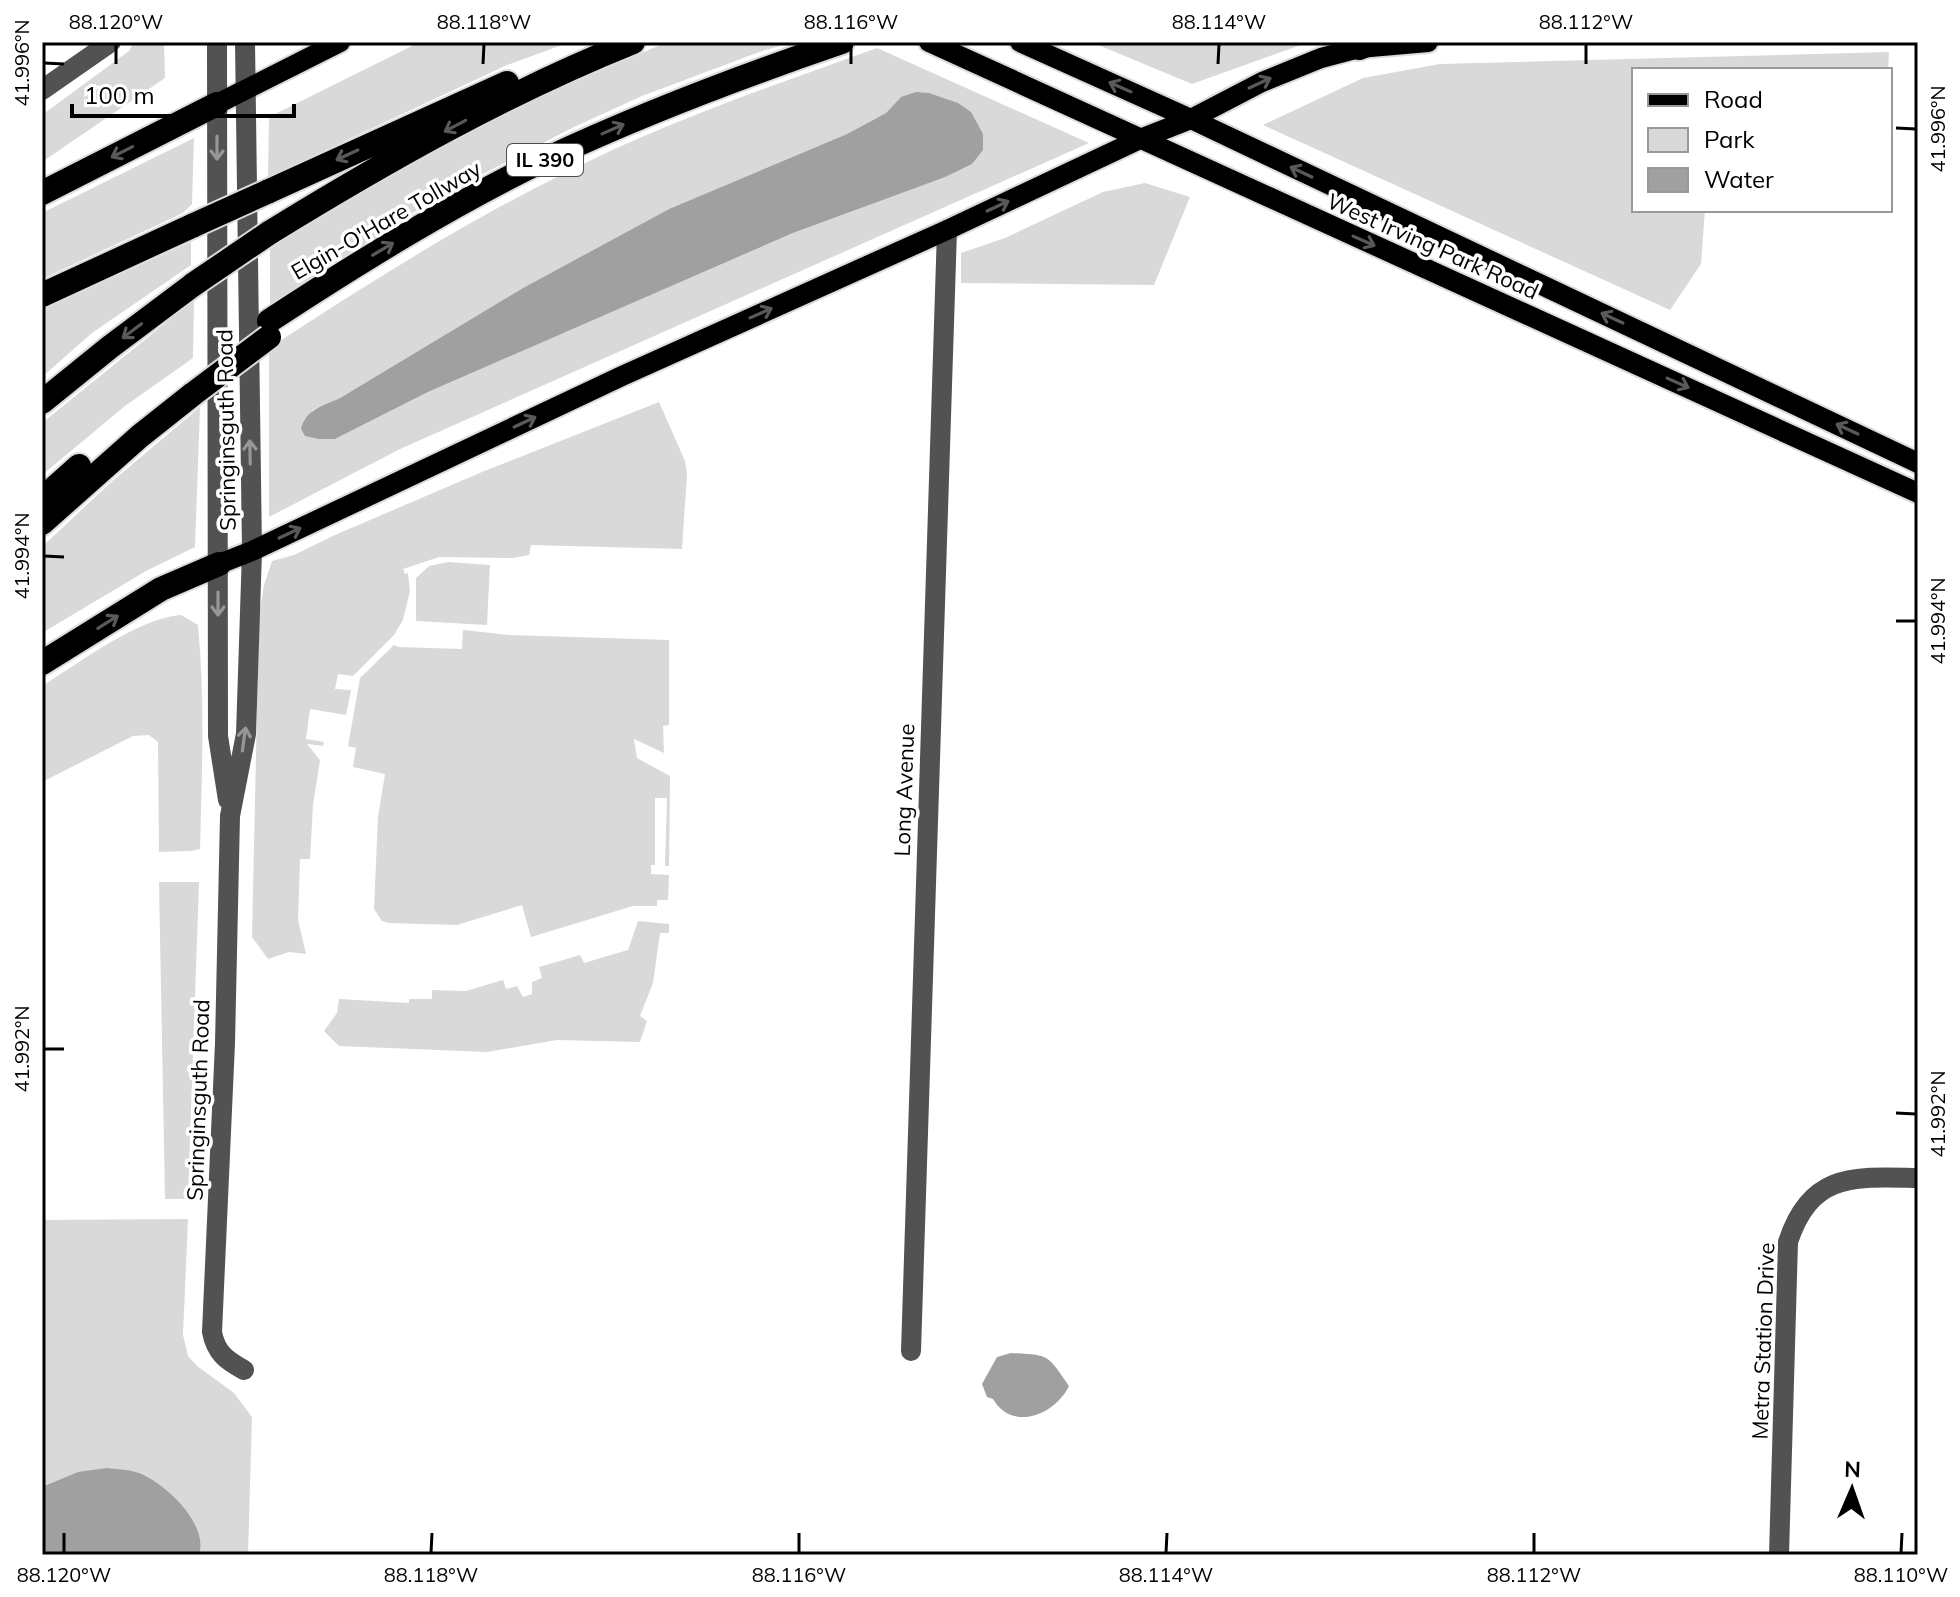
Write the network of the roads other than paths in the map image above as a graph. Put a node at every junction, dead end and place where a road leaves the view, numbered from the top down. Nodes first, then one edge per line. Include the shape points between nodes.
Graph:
1 (111, 42) edge
2 (217, 42) edge
3 (245, 42) edge
4 (340, 42) edge
5 (633, 42) edge
6 (842, 42) edge
7 (929, 42) edge
8 (1020, 42) edge
9 (1428, 42) edge
10 (1367, 45) edge
11 (601, 55) junction
12 (42, 90) edge
13 (244, 91) junction
14 (217, 104) junction
15 (1191, 119) junction
16 (1140, 139) junction
17 (42, 193) edge
18 (947, 230) junction
19 (42, 295) edge
20 (193, 384) junction
21 (42, 402) edge
22 (1918, 463) edge
23 (1918, 493) edge
24 (42, 499) edge
25 (42, 523) edge
26 (252, 551) junction
27 (219, 564) junction
28 (42, 663) edge
29 (230, 816) junction
30 (1918, 1178) edge
31 (911, 1351) dead end
32 (244, 1370) dead end
33 (1779, 1555) edge

1 - 12 street
2 - 14 street, Springinsguth Road
3 - 13 street, Springinsguth Road
4 - 13 main road
5 - 11 highway
20 -> 6 highway, Elgin-O'Hare Tollway / IL 390 via 340,274 449,210 545,160 680,101
7 - 16 main road, West Irving Park Road
15 -> 8 main road, West Irving Park Road
9 - 10 main road
15 -> 10 main road via 1262,82
11 -> 19 highway, bridge via 546,66
11 -> 21 highway, bridge via 413,148 269,233
13 - 14 main road
26 -> 13 street, Springinsguth Road
14 -> 17 highway
14 -> 27 street, Springinsguth Road
15 - 16 main road
22 -> 15 main road, West Irving Park Road
18 -> 16 main road
16 -> 23 main road, West Irving Park Road
26 -> 18 main road
18 - 31 street, Long Avenue
20 - 24 highway, Elgin-O'Hare Tollway / IL 390 via 120,432
20 - 25 highway
26 - 27 main road
29 -> 26 street, Springinsguth Road via 246,734
28 -> 27 highway via 161,589
27 -> 29 street, Springinsguth Road via 218,736
29 - 32 street, Springinsguth Road via 212,1332 216,1349
30 - 33 street, Metra Station Drive via 1840,1181 1821,1191 1793,1226 1788,1242

